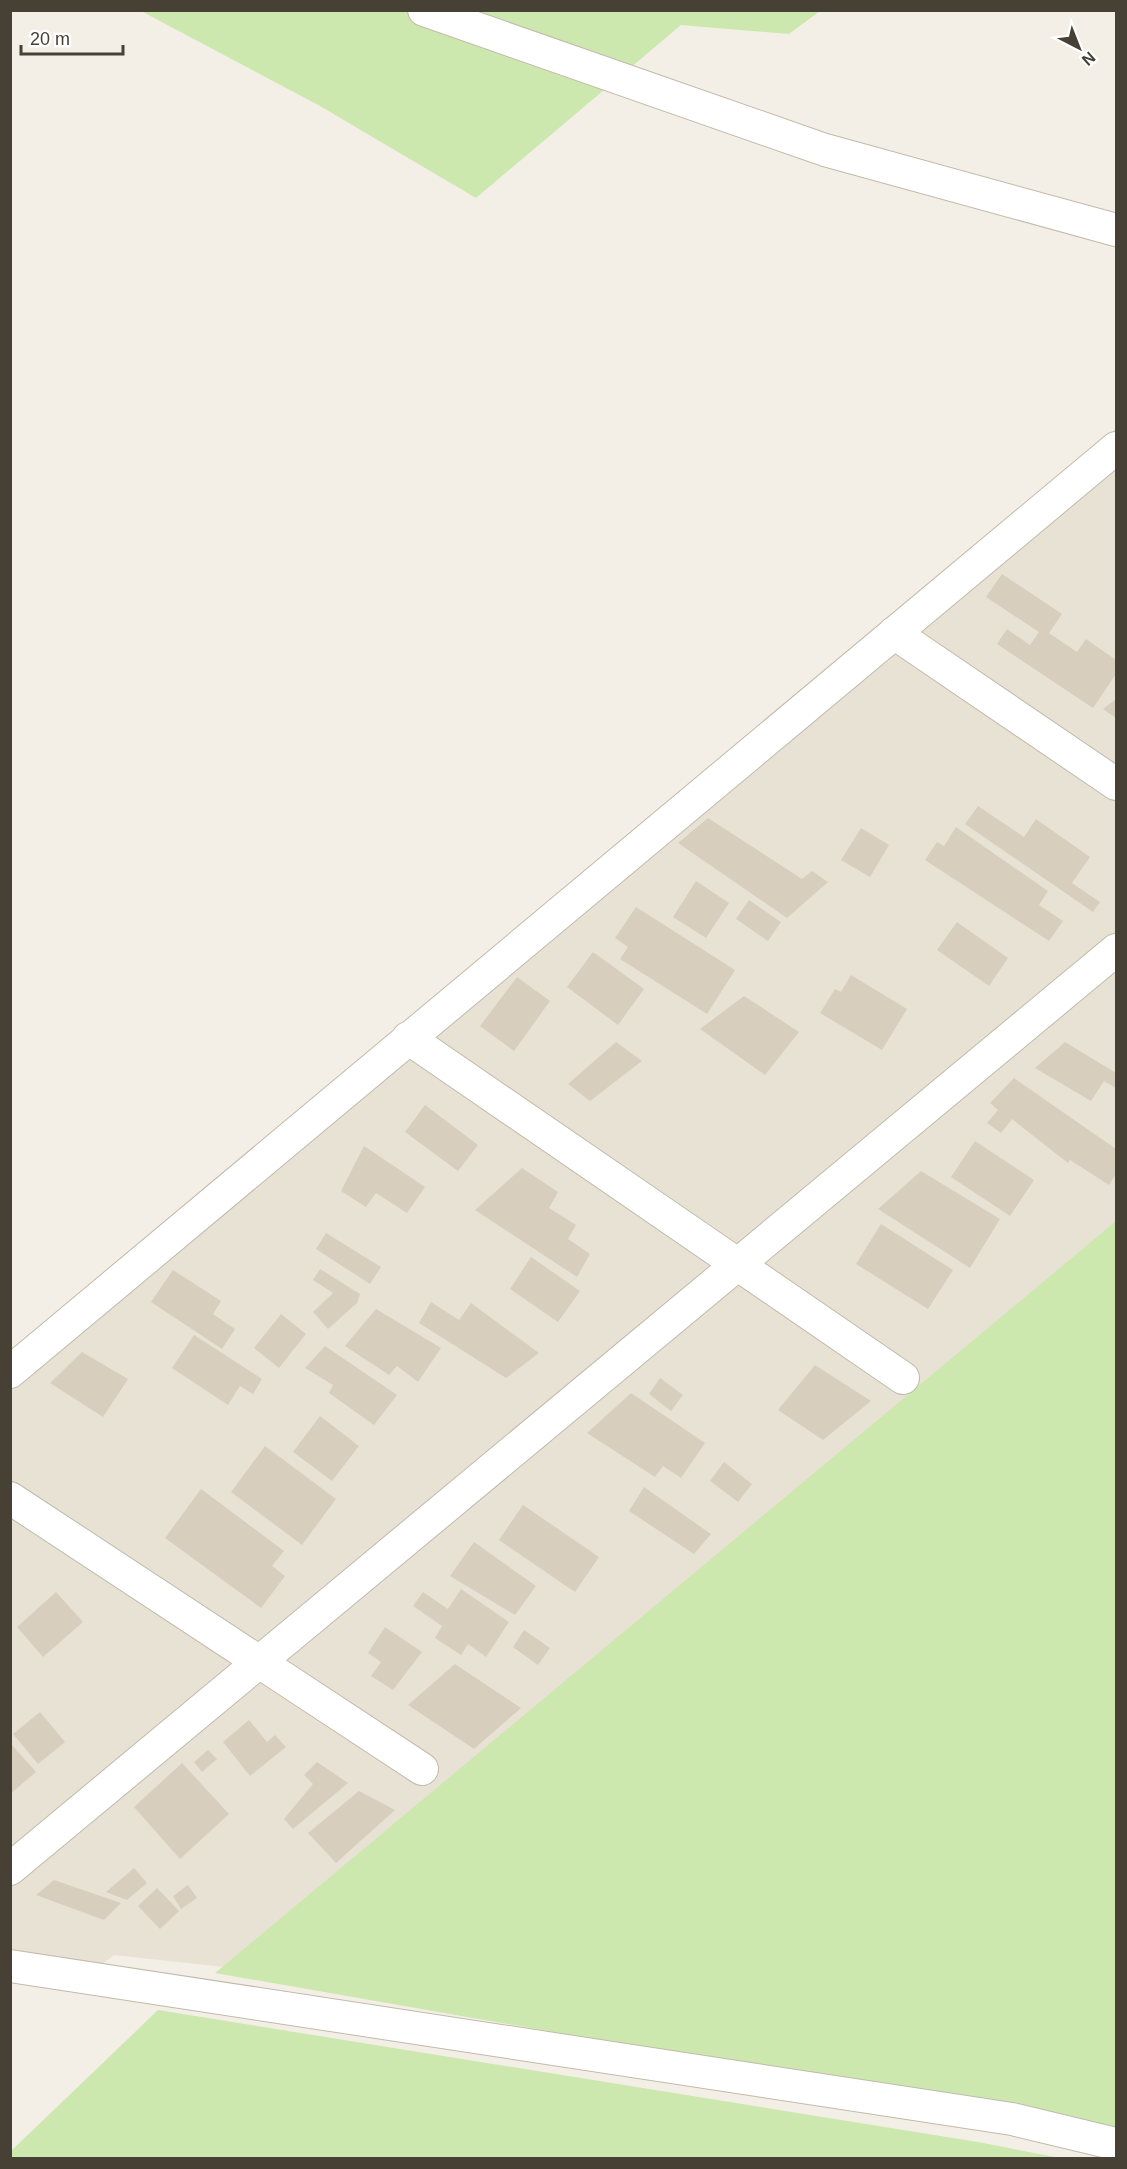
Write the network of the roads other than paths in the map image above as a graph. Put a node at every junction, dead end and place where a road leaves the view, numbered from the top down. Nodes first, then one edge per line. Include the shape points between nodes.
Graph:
1 (424, 10) edge
2 (1116, 230) edge
3 (1116, 448) edge
4 (894, 633) junction
5 (1116, 784) edge
6 (1116, 950) edge
7 (408, 1038) junction
8 (737, 1264) junction
9 (10, 1372) edge
10 (903, 1378) dead end
11 (10, 1498) edge
12 (259, 1662) junction
13 (422, 1769) dead end
14 (10, 1869) edge
15 (10, 1966) edge
16 (1116, 2144) edge

1 - 2 street via 825,150
3 - 4 street
4 - 5 street
4 - 7 street
6 - 8 street
7 - 8 street
7 - 9 street
8 - 10 street
8 - 12 street
11 - 12 street
12 - 13 street
12 - 14 street
15 - 16 street via 1012,2119

